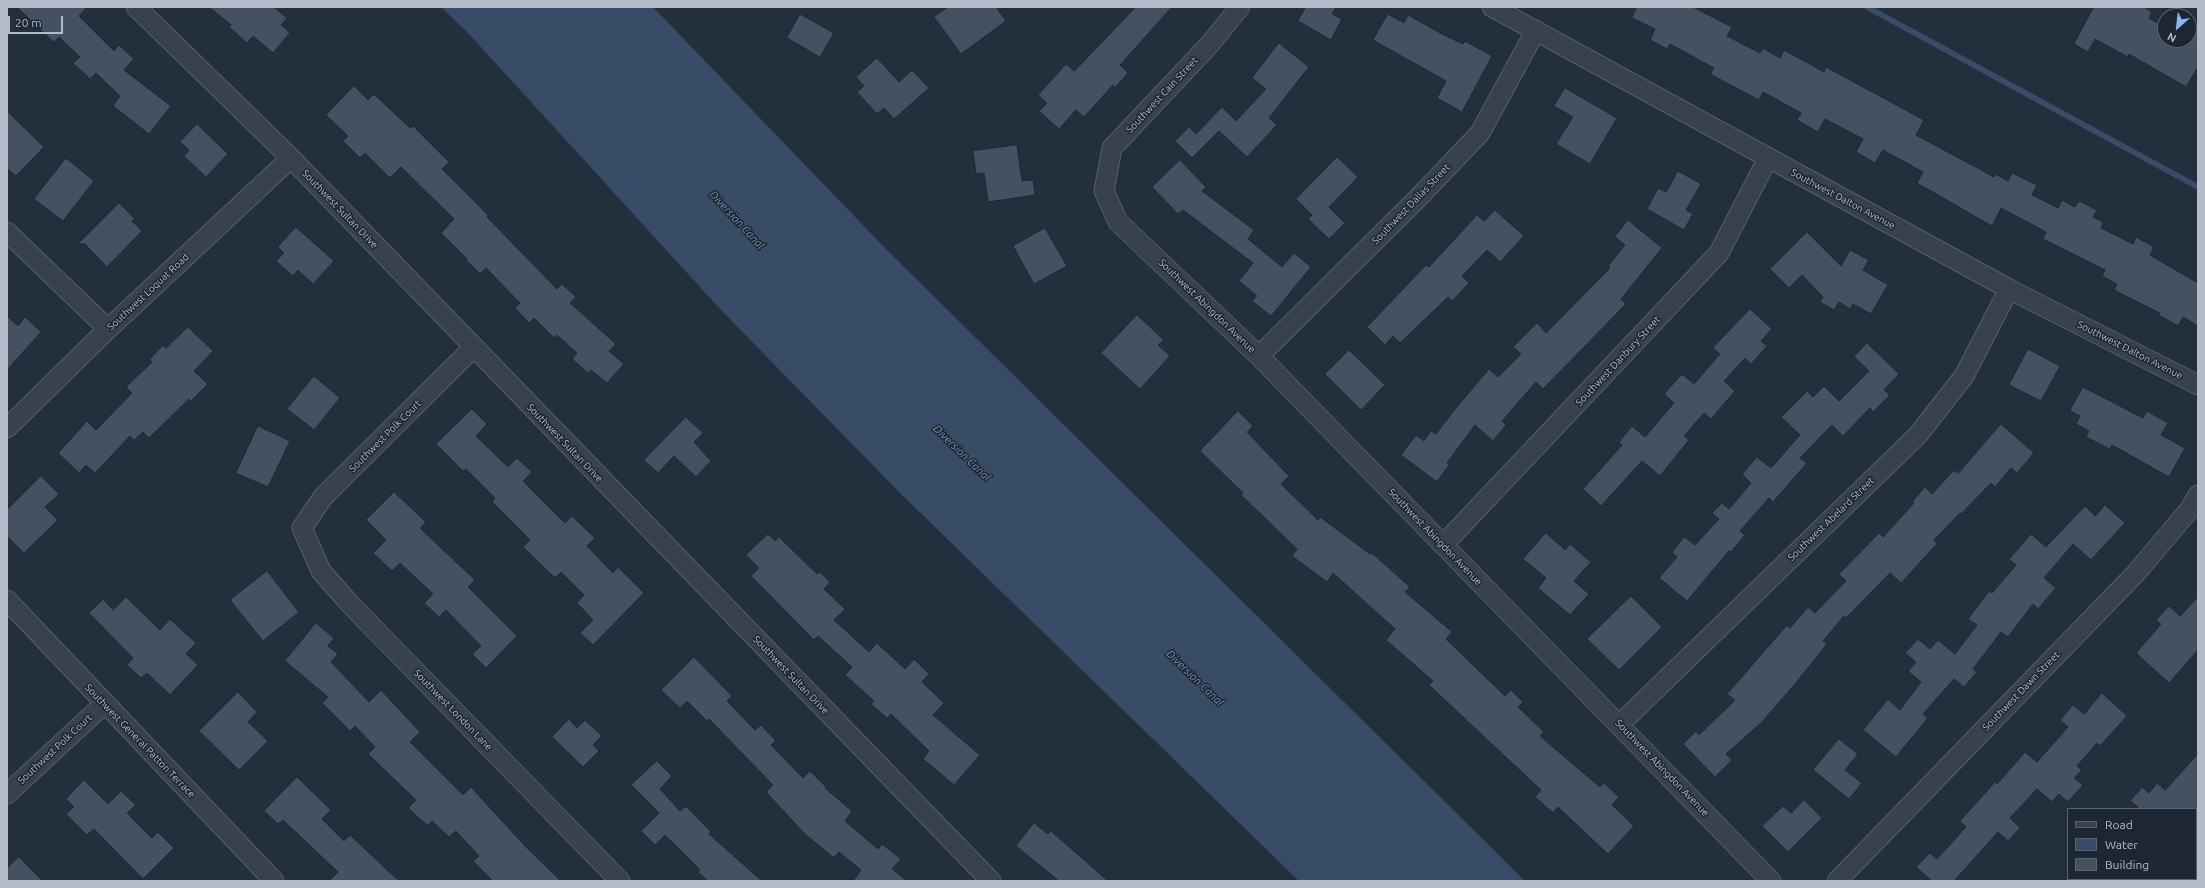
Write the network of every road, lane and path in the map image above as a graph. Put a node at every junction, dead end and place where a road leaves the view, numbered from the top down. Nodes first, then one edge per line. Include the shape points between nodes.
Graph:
1 (136, 7) edge
2 (1240, 7) edge
3 (1492, 7) edge
4 (1536, 30) junction
5 (291, 158) junction
6 (1768, 158) junction
7 (1104, 191) joint
8 (7, 232) edge
9 (2009, 289) junction
10 (108, 329) junction
11 (473, 348) junction
12 (1259, 356) junction
13 (2198, 385) edge
14 (7, 428) edge
15 (2198, 495) edge
16 (302, 528) joint
17 (1443, 545) junction
18 (7, 600) edge
19 (104, 704) junction
20 (1620, 724) junction
21 (7, 794) edge
22 (274, 881) edge
23 (620, 881) edge
24 (991, 881) edge
25 (1770, 881) edge
26 (1837, 881) edge

1 - 5 street, Southwest Sultan Drive
2 - 7 street, Southwest Cain Street via 1210,44 1112,148
3 - 4 street, Southwest Dalton Avenue
4 - 6 street, Southwest Dalton Avenue
4 - 12 street, Southwest Dallas Street via 1480,133
5 - 10 street, Southwest Loquat Road
5 - 11 street, Southwest Sultan Drive
6 - 9 street, Southwest Dalton Avenue
6 - 17 street, Southwest Danbury Street via 1718,253
7 - 12 street, Southwest Abingdon Avenue via 1118,222
8 - 10 street
9 - 13 street, Southwest Dalton Avenue
9 - 20 street, Southwest Abelard Street via 1964,376 1918,435
10 - 14 street, Southwest Loquat Road
11 - 16 street, Southwest Polk Court via 323,497
11 - 24 street, Southwest Sultan Drive
12 - 17 street, Southwest Abingdon Avenue
15 - 26 street, Southwest Dawn Street via 2190,509 2136,573
16 - 23 street, Southwest London Lane via 321,571 349,603
17 - 20 street, Southwest Abingdon Avenue
18 - 19 street, Southwest General Patton Terrace
19 - 21 street, Southwest Polk Court
19 - 22 street, Southwest General Patton Terrace
20 - 25 street, Southwest Abingdon Avenue

